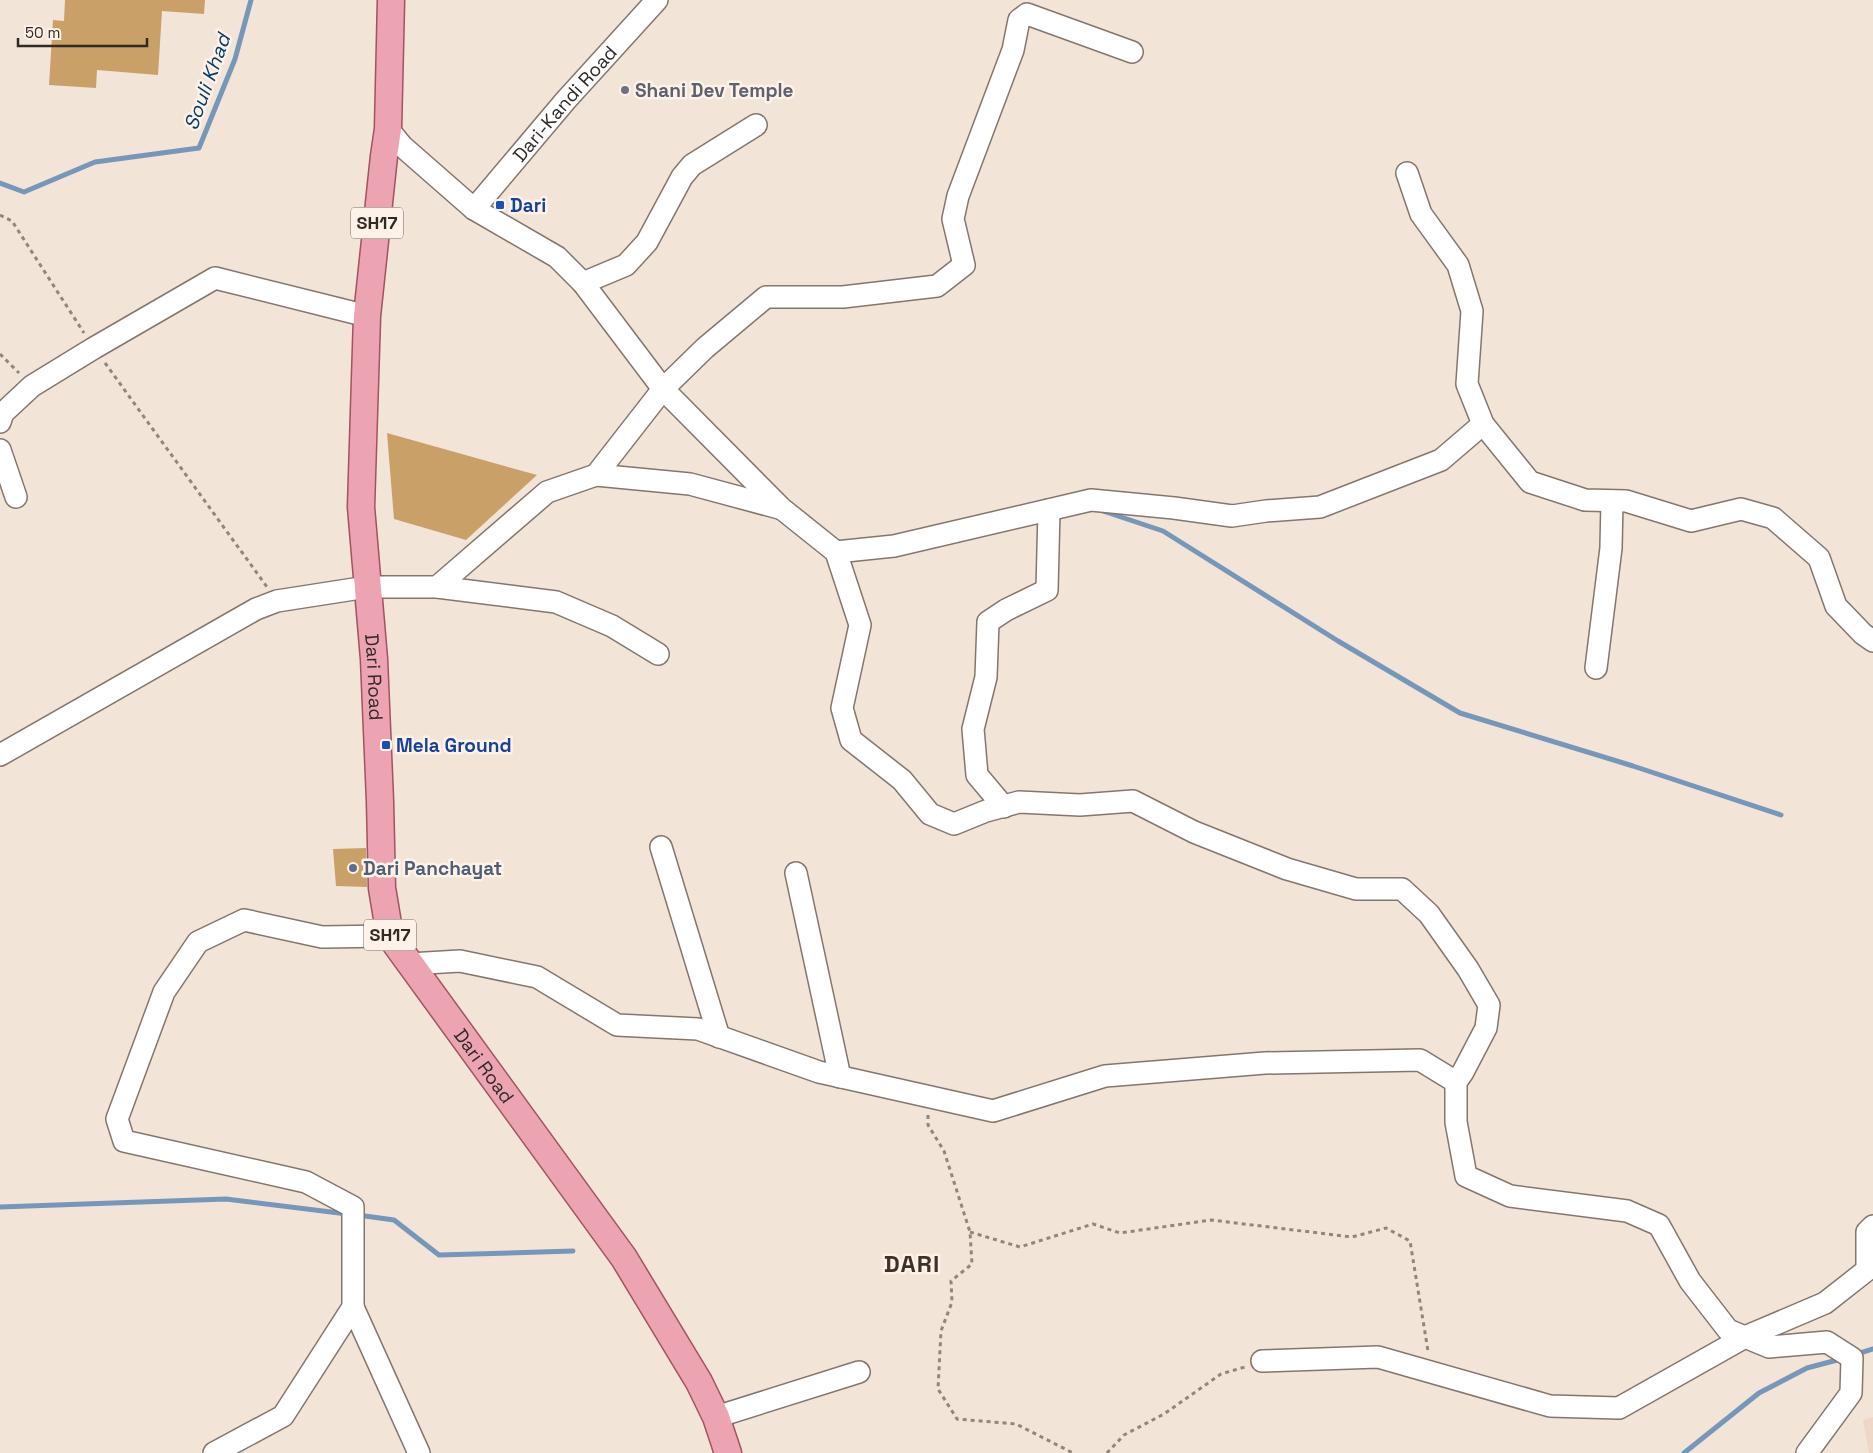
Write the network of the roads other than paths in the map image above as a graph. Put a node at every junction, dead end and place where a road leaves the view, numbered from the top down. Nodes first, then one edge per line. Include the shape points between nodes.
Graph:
1 (391, 0) edge
2 (657, 0) edge
3 (1132, 52) dead end
4 (756, 125) dead end
5 (388, 129) junction
6 (1407, 173) dead end
7 (474, 210) junction
8 (583, 283) junction
9 (367, 316) junction
10 (663, 389) junction
11 (1, 416) edge
12 (1483, 424) junction
13 (0, 450) edge
14 (596, 475) junction
15 (16, 498) dead end
16 (1612, 501) junction
17 (781, 508) junction
18 (1049, 510) junction
19 (836, 552) junction
20 (367, 587) junction
21 (437, 587) junction
22 (1873, 641) edge
23 (658, 654) dead end
24 (1596, 668) dead end
25 (0, 755) edge
26 (1004, 807) junction
27 (661, 847) dead end
28 (796, 873) dead end
29 (390, 936) junction
30 (409, 964) junction
31 (719, 1036) junction
32 (840, 1076) junction
33 (1456, 1082) junction
34 (1873, 1226) edge
35 (353, 1308) junction
36 (1745, 1337) junction
37 (1262, 1361) road end
38 (859, 1372) dead end
39 (716, 1417) junction
40 (221, 1451) edge
41 (419, 1453) edge
42 (728, 1453) edge
43 (1806, 1453) edge

1 - 5 main road, SH17
2 - 7 street, Dari-Kandi Road via 566,100
3 - 10 street via 1027,14 1018,20 1012,50 958,196 953,219 964,265 937,286 843,297 766,297 704,348
4 - 8 street via 692,165 682,177 647,242 626,265
5 - 7 street via 402,146
5 - 9 main road, Dari Road / SH17
6 - 12 street via 1421,214 1458,265 1472,311 1467,384
7 - 8 street via 557,257
8 - 10 street
9 - 11 street via 215,278 32,386
9 - 20 main road, Dari Road / SH17 via 361,507
10 - 14 street
10 - 17 street
12 - 16 street via 1530,482 1585,500
12 - 18 street via 1441,460 1320,507 1232,516 1091,500
13 - 15 street
14 - 17 street via 690,484
14 - 21 street via 547,492
16 - 22 street via 1626,501 1691,521 1741,509 1773,518 1818,558 1836,606
16 - 24 street via 1611,548
17 - 19 street
18 - 19 street via 894,546
18 - 26 street via 1046,590 988,622 986,677 973,729 978,775
19 - 26 street via 860,625 842,708 851,740 902,780 930,814 954,824
20 - 21 street
20 - 25 street via 277,601 256,609
20 - 29 main road, Dari Road / SH17 via 374,659 382,888
21 - 23 street via 556,602 612,626
26 - 33 street via 1019,802 1080,805 1133,801 1194,832 1288,868 1356,889 1402,889 1429,914 1488,1004 1486,1028
27 - 31 street
28 - 32 street
29 - 30 main road, Dari Road / SH17
29 - 35 street via 322,937 244,920 198,942 164,992 117,1119 124,1142 306,1182 353,1207
30 - 31 street via 460,961 537,976 617,1025 698,1029
30 - 39 main road, Dari Road / SH17 via 624,1258 699,1382
31 - 32 street via 819,1072
32 - 33 street via 993,1111 1105,1076 1265,1063 1420,1060
33 - 36 street via 1456,1122 1466,1176 1510,1196 1627,1211 1658,1224 1690,1281 1728,1330
34 - 36 street via 1868,1232 1867,1270 1825,1303
35 - 40 street via 282,1416
35 - 41 street
36 - 37 street via 1619,1408 1550,1406 1378,1357
36 - 43 street via 1769,1347 1827,1342 1852,1358 1851,1392
38 - 39 street
39 - 42 main road, Dari Road / SH17

